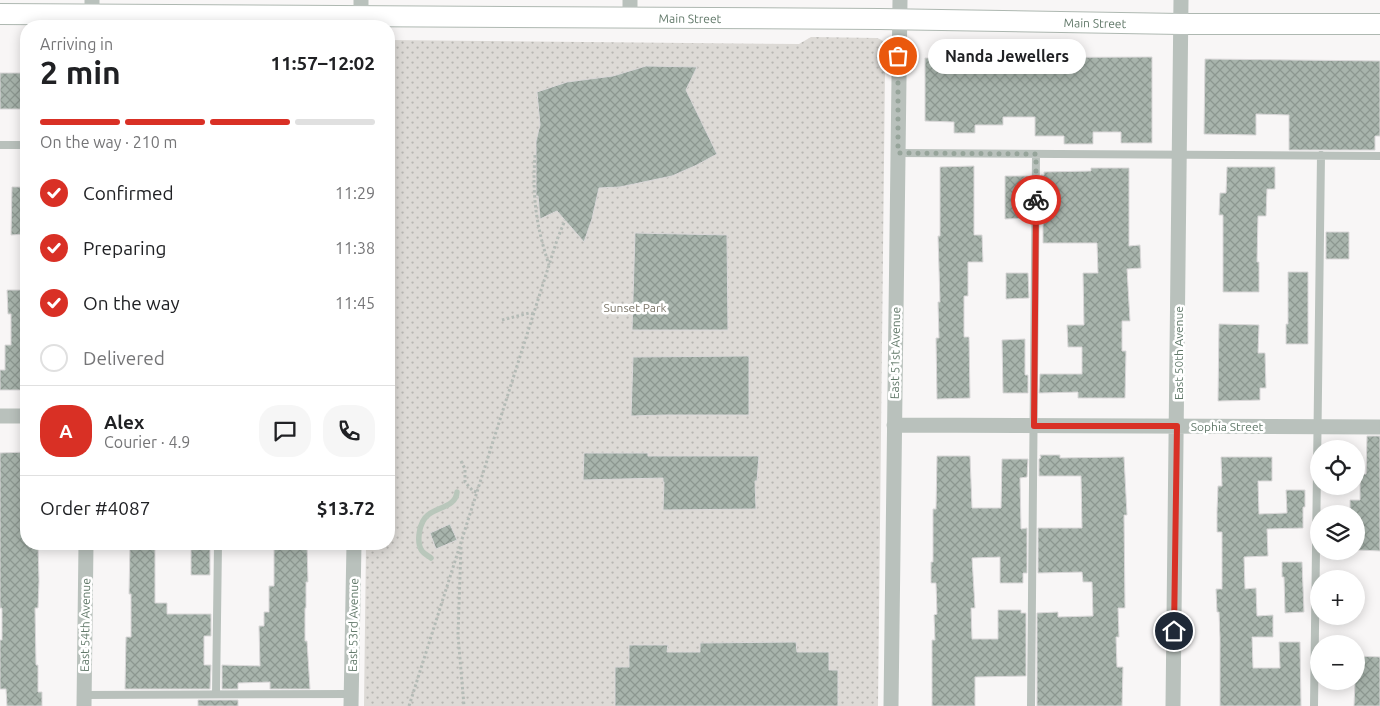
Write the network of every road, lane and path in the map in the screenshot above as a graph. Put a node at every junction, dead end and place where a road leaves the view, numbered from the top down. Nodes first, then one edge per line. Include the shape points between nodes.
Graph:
1 (1181, 0) edge
2 (630, 9) edge
3 (900, 10) edge
4 (0, 14) edge
5 (92, 14) edge
6 (361, 14) edge
7 (1180, 24) junction
8 (1380, 24) edge
9 (0, 145) edge
10 (20, 145) edge
11 (898, 153) junction
12 (1036, 154) junction
13 (1180, 154) junction
14 (536, 155) dead end
15 (1321, 155) junction
16 (1380, 156) edge
17 (565, 220) dead end
18 (549, 265) junction
19 (534, 314) junction
20 (502, 320) dead end
21 (0, 416) edge
22 (20, 416) edge
23 (894, 425) junction
24 (1034, 426) junction
25 (1177, 426) junction
26 (1318, 427) junction
27 (1380, 427) edge
28 (461, 461) dead end
29 (477, 492) junction
30 (461, 543) junction
31 (86, 550) edge
32 (218, 550) edge
33 (354, 550) edge
34 (216, 694) junction
35 (351, 700) edge
36 (84, 701) edge
37 (409, 706) edge
38 (464, 706) edge
39 (891, 706) edge
40 (1031, 706) edge
41 (1173, 706) edge
42 (1314, 706) edge

1 - 7 street, East 50th Avenue
2 - 3 main road, Main Street
2 - 6 main road, Main Street
3 - 7 main road, Main Street
3 - 11 street, East 51st Avenue
4 - 5 main road, Main Street
5 - 6 main road, Main Street
7 - 8 main road, Main Street
7 - 13 street, East 50th Avenue
9 - 10 lane
11 - 12 lane
11 - 23 street, East 51st Avenue
12 - 13 lane
12 - 24 lane
13 - 15 lane
13 - 25 street, East 50th Avenue
14 - 18 path via 533,189 536,215
15 - 16 lane
15 - 26 lane
17 - 18 path
18 - 19 path
19 - 20 path
19 - 29 path
21 - 22 street
23 - 24 street, Sophia Street
23 - 39 street, East 51st Avenue
24 - 25 street, Sophia Street
24 - 40 lane
25 - 26 street, Sophia Street
25 - 41 street, East 50th Avenue
26 - 27 street, Sophia Street
26 - 42 lane
28 - 29 path via 465,482
29 - 30 path
30 - 37 path
30 - 38 path via 458,635
31 - 36 street, East 54th Avenue
32 - 34 lane
33 - 35 street, East 53rd Avenue
34 - 35 lane
34 - 36 lane

